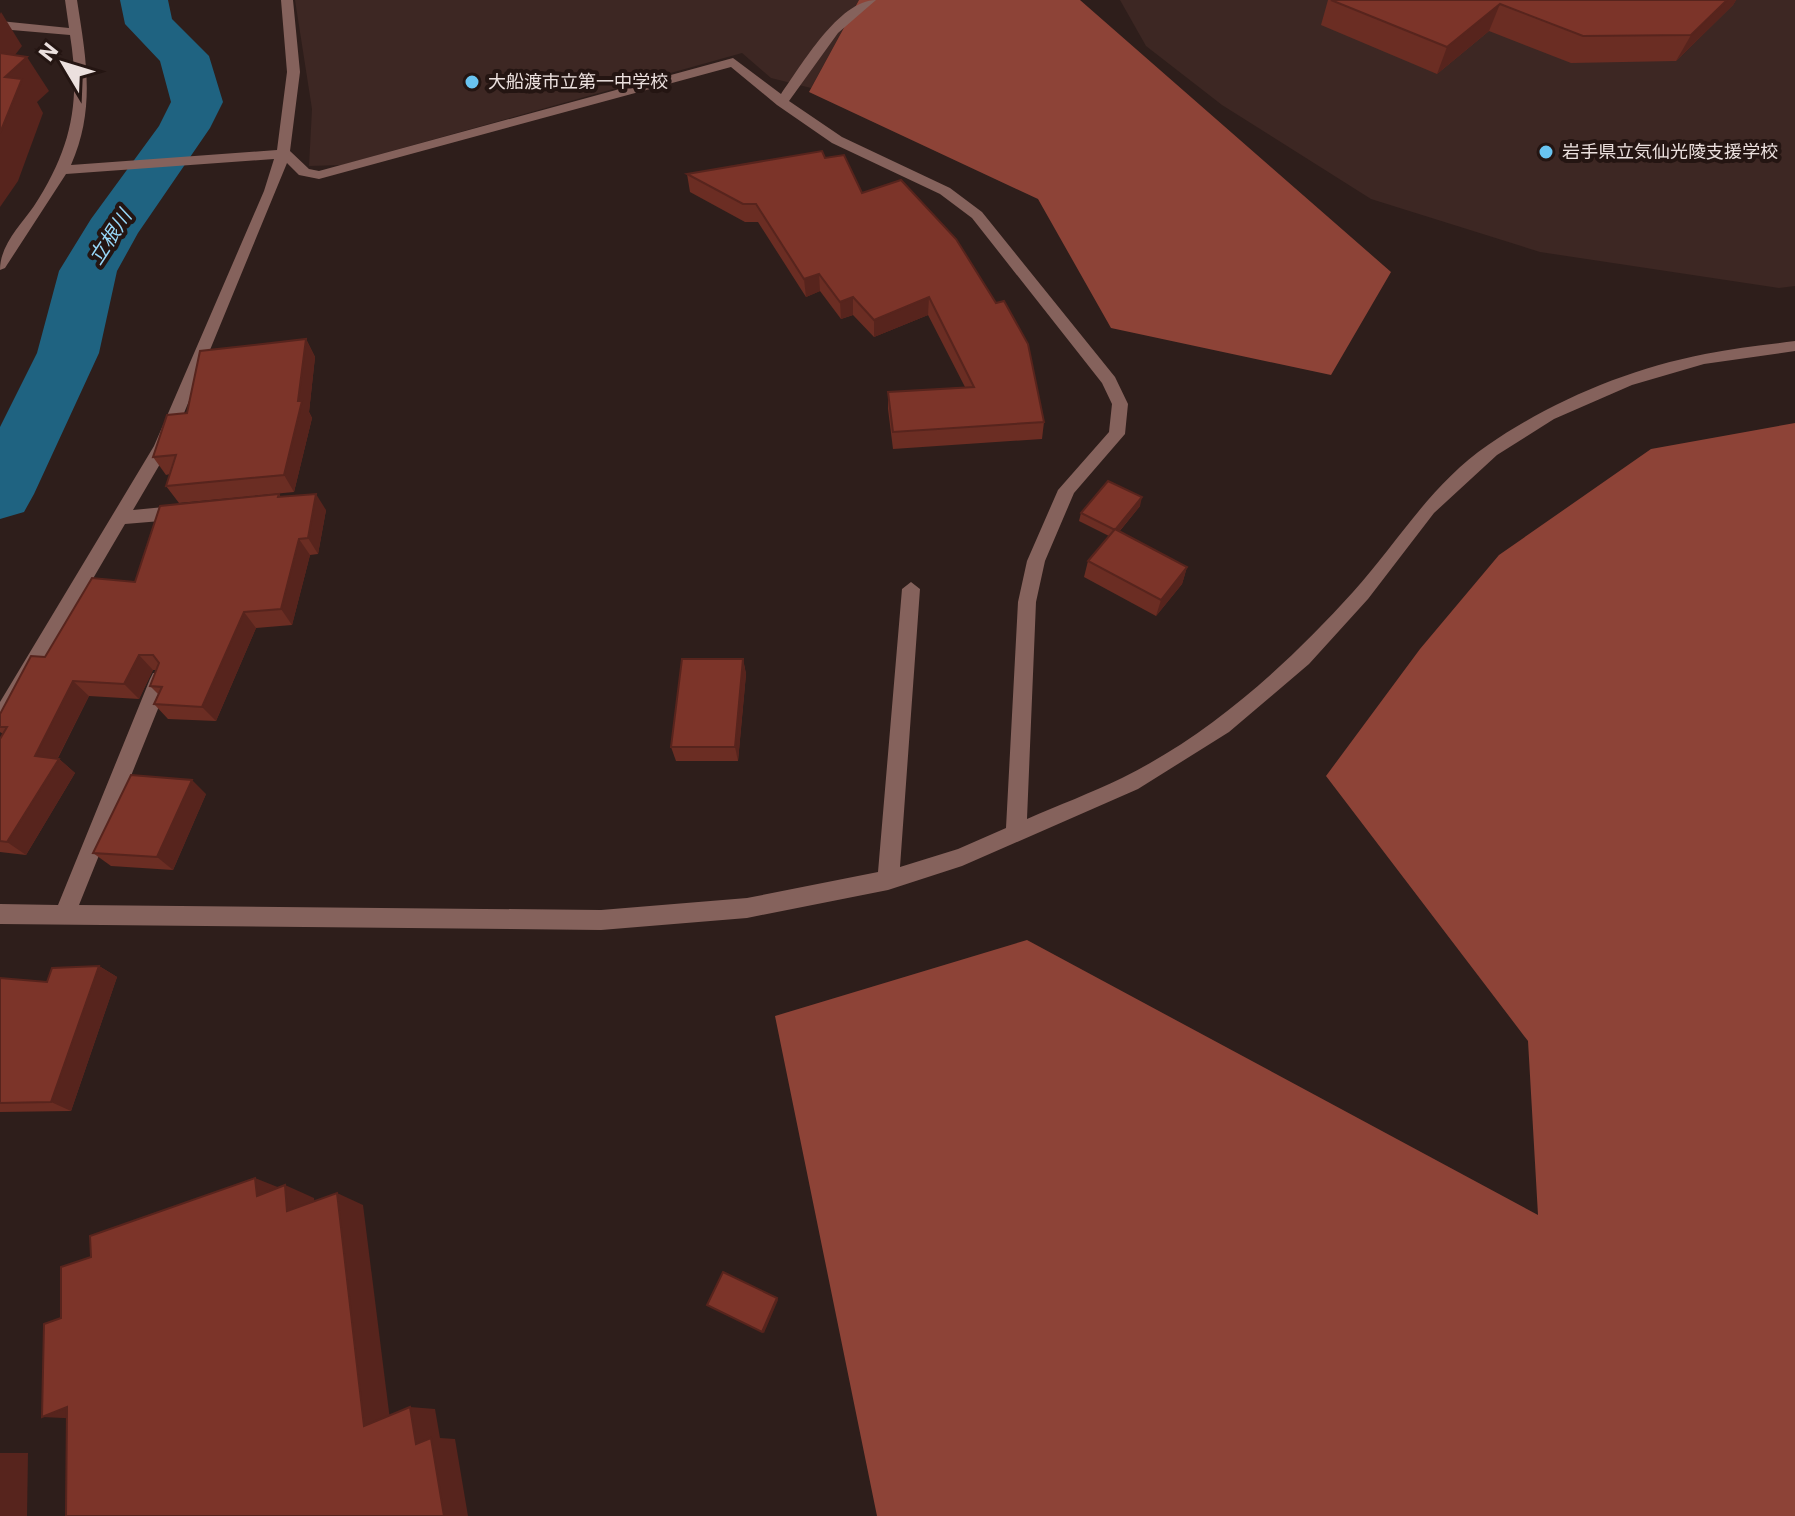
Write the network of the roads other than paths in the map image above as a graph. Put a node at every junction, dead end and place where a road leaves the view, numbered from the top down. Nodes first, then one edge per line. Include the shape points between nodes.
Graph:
1 (71, 0) edge
2 (287, 0) edge
3 (870, 0) edge
4 (0, 25) edge
5 (75, 32) junction
6 (782, 102) junction
7 (285, 154) junction
8 (63, 170) junction
9 (0, 265) edge
10 (1795, 346) edge
11 (199, 510) edge
12 (121, 518) junction
13 (911, 589) dead end
14 (160, 679) edge
15 (0, 719) edge
16 (1016, 835) junction
17 (888, 880) junction
18 (0, 914) edge
19 (65, 914) junction

1 - 5 street
2 - 7 street via 294,40
3 - 6 street via 834,30
4 - 5 street
5 - 8 street via 82,93
6 - 7 street via 733,62 337,172 304,172
6 - 16 street via 837,140 945,191 977,215 1109,381 1120,404 1117,434 1067,490 1036,561 1027,602
7 - 8 street
7 - 12 street via 162,447
8 - 9 street
10 - 16 street via 1704,359 1626,381 1536,422 1491,451 1428,508 1362,594 1302,659 1222,726 1131,783
11 - 12 street
12 - 15 street
13 - 17 street
14 - 19 street
16 - 17 street
17 - 19 street via 747,908 601,920
18 - 19 street

